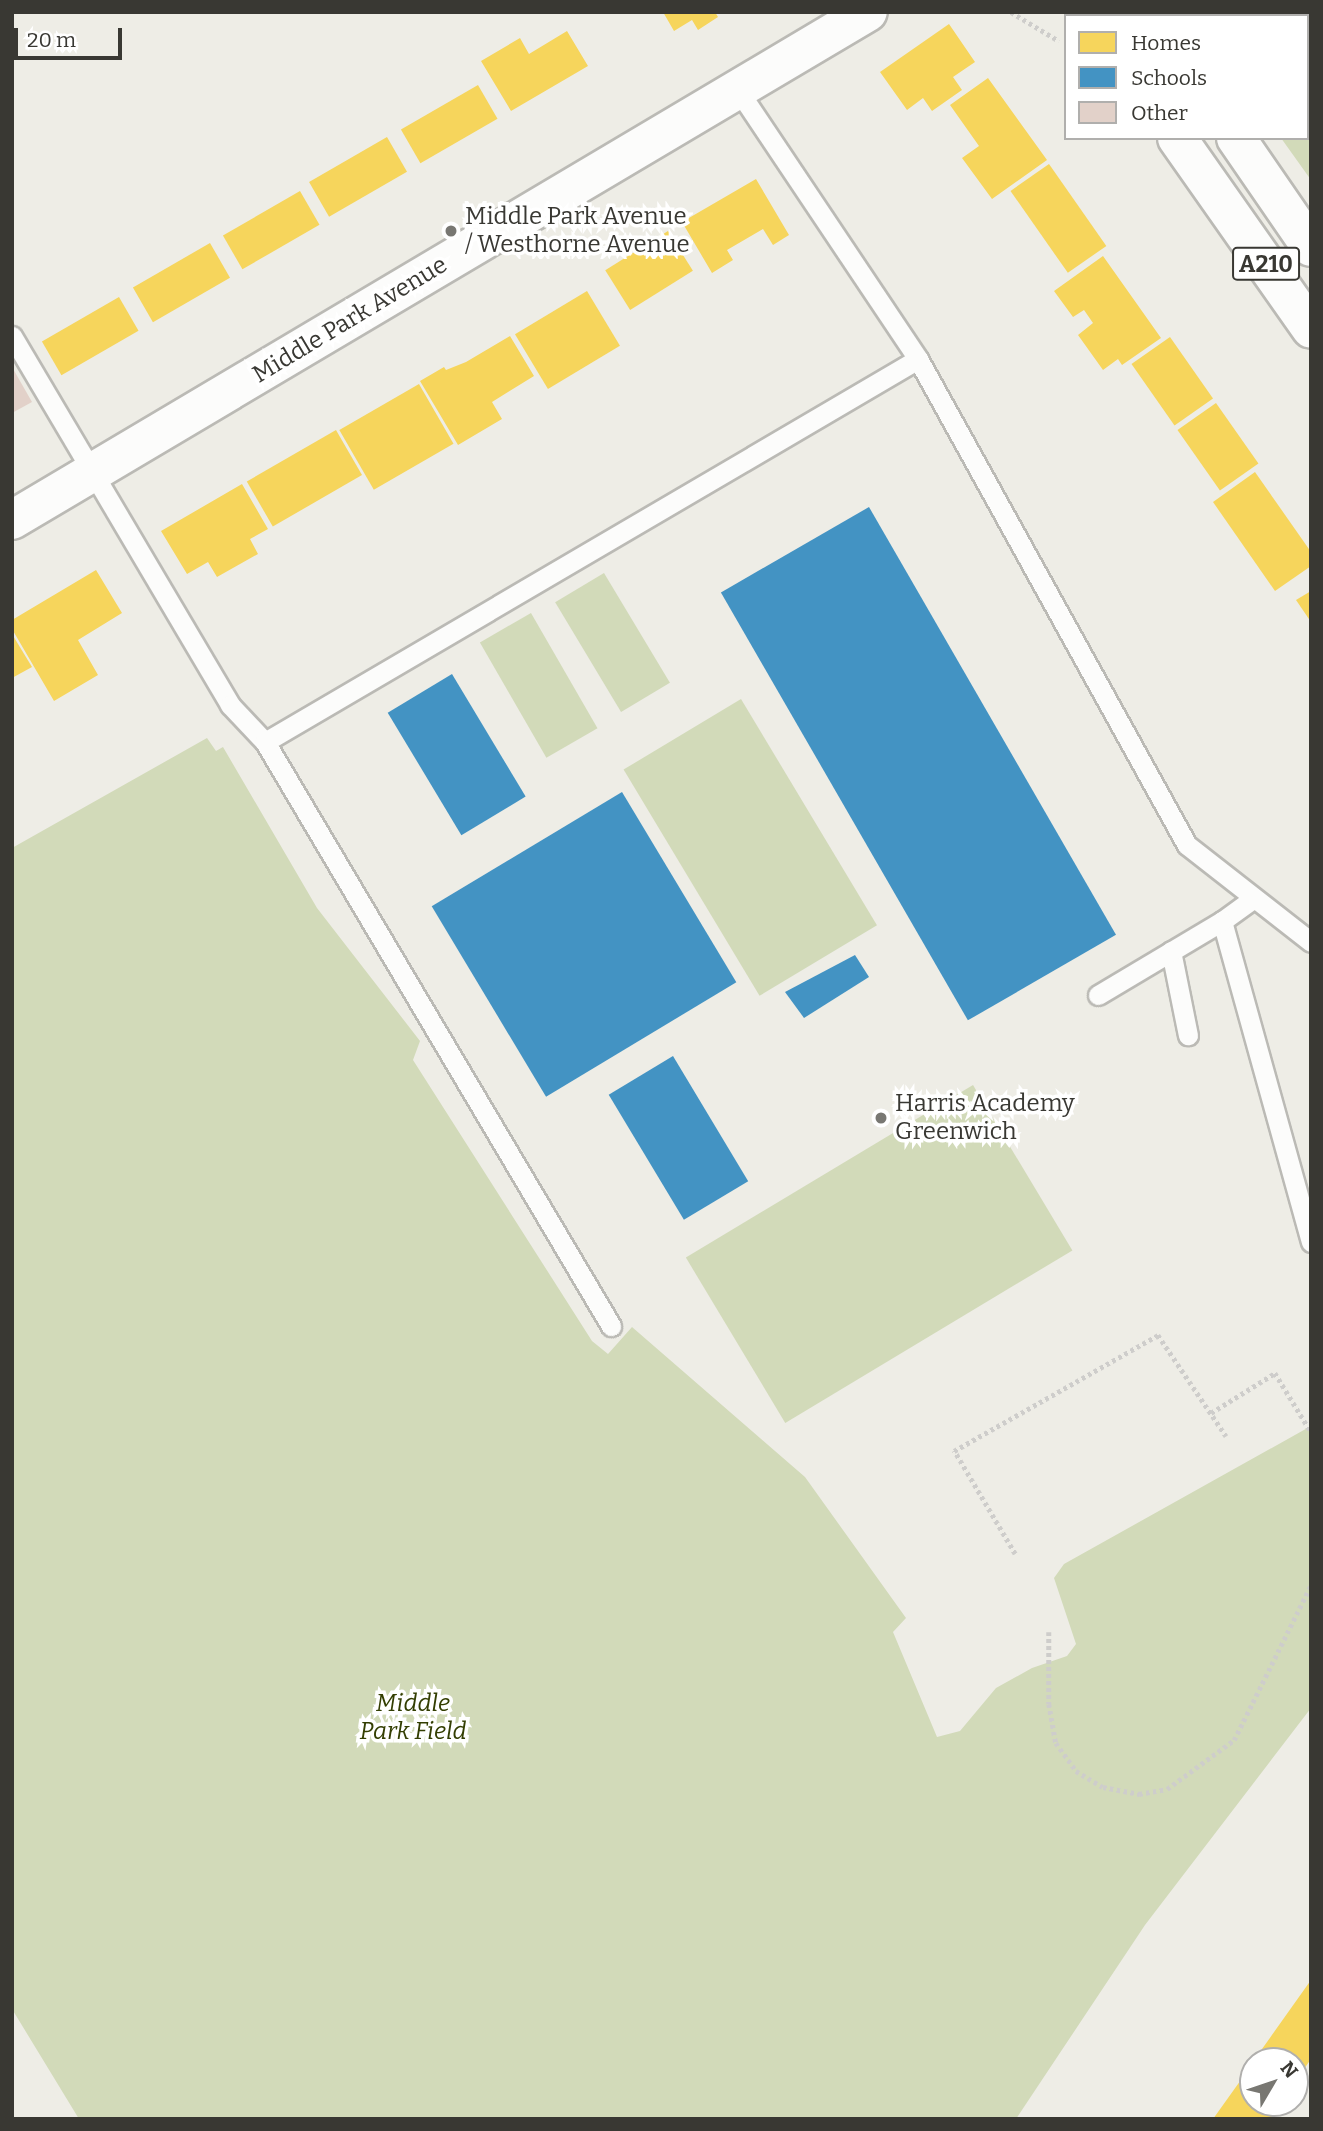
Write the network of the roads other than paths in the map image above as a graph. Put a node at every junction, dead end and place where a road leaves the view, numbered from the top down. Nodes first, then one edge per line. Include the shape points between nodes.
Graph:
1 (868, 12) edge
2 (738, 90) junction
3 (1178, 140) edge
4 (1237, 140) edge
5 (1311, 247) edge
6 (1311, 329) edge
7 (12, 336) edge
8 (918, 359) junction
9 (92, 473) junction
10 (12, 520) edge
11 (265, 742) junction
12 (1254, 898) junction
13 (1222, 921) junction
14 (1311, 943) edge
15 (1171, 950) junction
16 (1098, 995) dead end
17 (1188, 1035) dead end
18 (1311, 1241) edge
19 (611, 1326) dead end

1 - 2 street, Middle Park Avenue
2 - 8 lane
2 - 9 street, Middle Park Avenue
3 - 6 street, A210
4 - 5 street, A210
7 - 9 lane
8 - 11 lane
8 - 12 lane via 1187,845
9 - 10 street, Middle Park Avenue
9 - 11 lane via 230,705
11 - 19 lane
12 - 13 lane
12 - 14 lane
13 - 15 lane
13 - 18 lane
15 - 16 lane
15 - 17 lane

